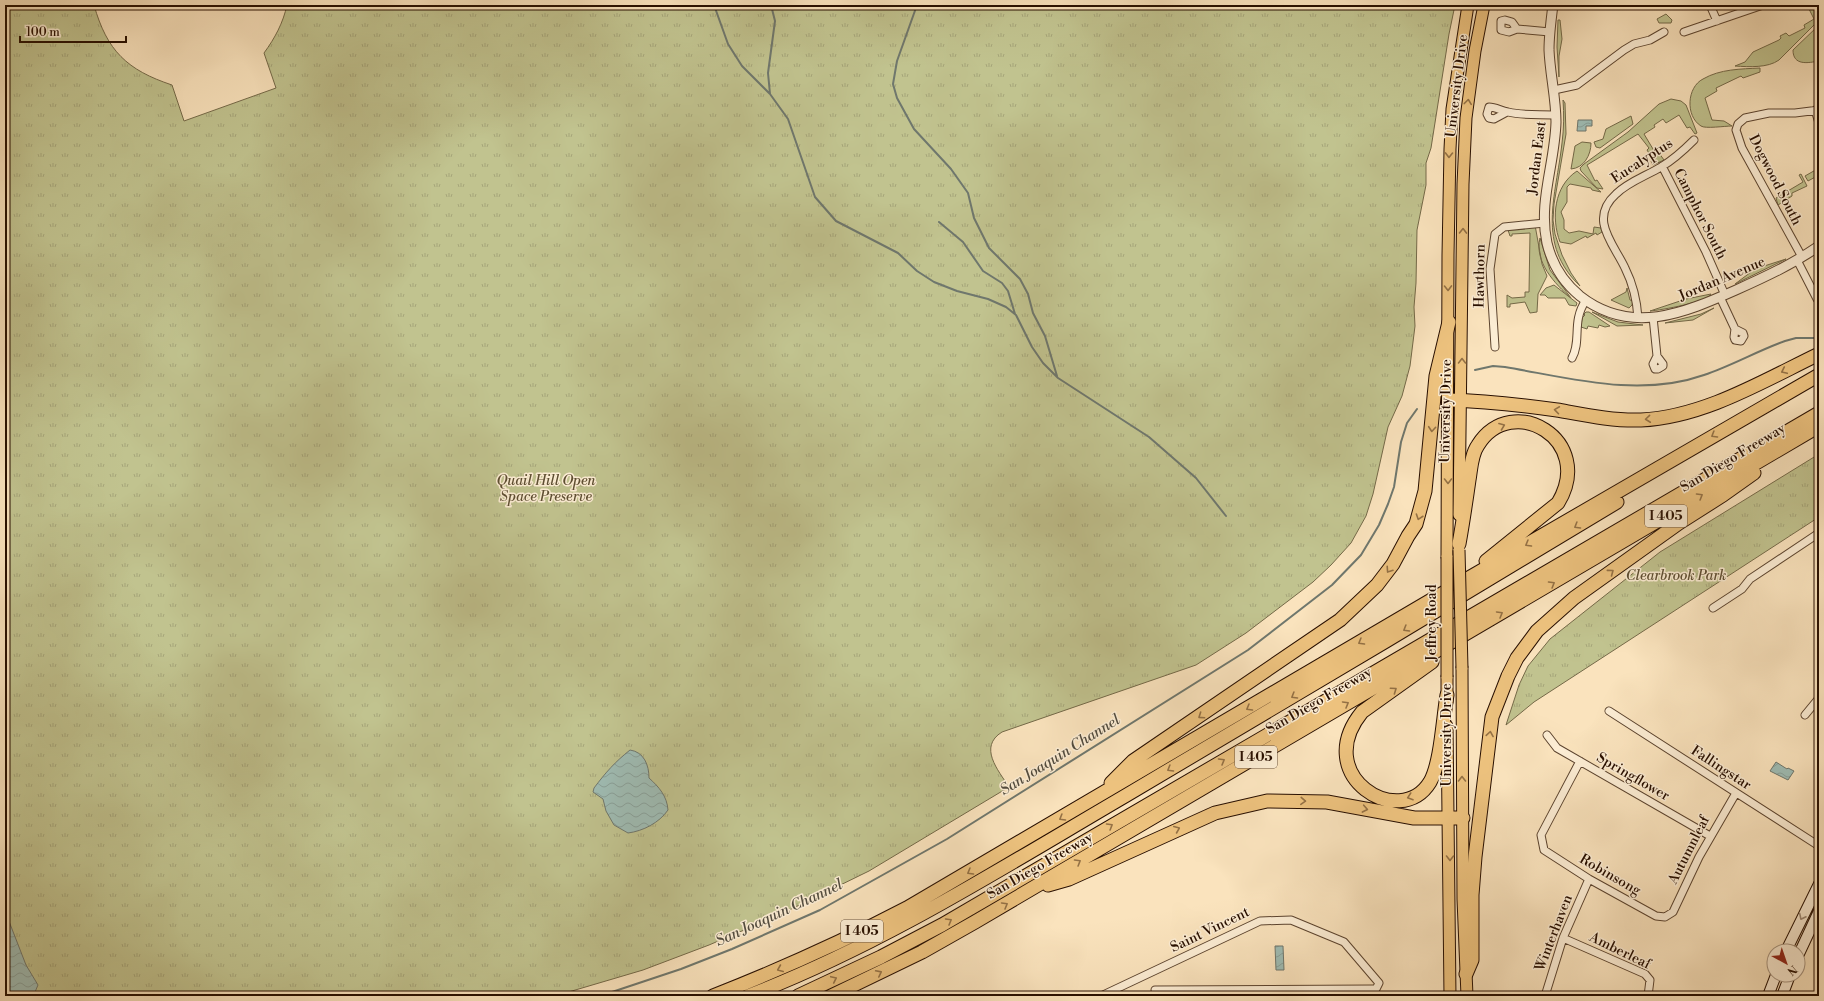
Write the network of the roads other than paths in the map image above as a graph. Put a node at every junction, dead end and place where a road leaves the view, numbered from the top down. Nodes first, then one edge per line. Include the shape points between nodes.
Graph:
1 (1468, 5) edge
2 (1484, 5) edge
3 (1553, 5) edge
4 (1710, 5) edge
5 (1763, 5) edge
6 (1717, 21) junction
7 (1517, 29) dead end
8 (1550, 32) junction
9 (1664, 32) dead end
10 (1684, 32) dead end
11 (1554, 90) junction
12 (1817, 110) edge
13 (1507, 112) dead end
14 (1556, 115) junction
15 (1819, 123) edge
16 (1694, 140) dead end
17 (1662, 166) junction
18 (1545, 223) junction
19 (1819, 246) edge
20 (1800, 259) junction
21 (1723, 296) junction
22 (1817, 299) dead end
23 (1586, 300) junction
24 (1653, 317) junction
25 (1638, 318) junction
26 (1448, 322) junction
27 (1736, 329) dead end
28 (1495, 347) dead end
29 (1819, 354) edge
30 (1657, 356) dead end
31 (1572, 358) dead end
32 (1819, 375) edge
33 (1455, 400) junction
34 (1819, 413) edge
35 (1816, 427) edge
36 (1670, 461) junction
37 (1819, 534) edge
38 (1459, 547) junction
39 (1467, 579) junction
40 (1713, 608) dead end
41 (1481, 625) junction
42 (1447, 695) junction
43 (1819, 698) edge
44 (1609, 712) dead end
45 (1805, 715) dead end
46 (1547, 735) dead end
47 (1580, 762) junction
48 (1736, 793) junction
49 (1095, 798) junction
50 (1463, 818) junction
51 (1449, 819) junction
52 (1710, 836) junction
53 (1819, 846) edge
54 (1589, 879) junction
55 (1819, 884) edge
56 (1032, 889) junction
57 (1819, 911) edge
58 (1665, 917) joint
59 (1563, 938) junction
60 (1790, 943) edge
61 (1804, 943) edge
62 (1466, 974) junction
63 (1773, 983) edge
64 (1787, 983) edge
65 (1155, 990) dead end
66 (1280, 993) edge
67 (713, 996) edge
68 (748, 996) edge
69 (798, 996) edge
70 (831, 996) edge
71 (1101, 996) edge
72 (1450, 996) edge
73 (1466, 996) edge
74 (1545, 996) edge
75 (1648, 996) edge
76 (1768, 996) edge
77 (1782, 996) edge

1 -> 26 main road, University Drive via 1452,109 1448,213
33 -> 2 main road, University Drive via 1466,118
3 - 8 street, Jordan East
4 - 6 street
5 - 6 street
6 - 10 street
7 - 8 street
8 - 11 street, Jordan East via 1549,51
9 - 11 street via 1624,50 1577,85
11 - 14 street, Jordan East
12 - 15 street
12 - 20 street, Dogwood South via 1751,116 1738,124 1736,130 1742,148
13 - 14 street
14 - 18 street, Jordan East via 1554,146 1547,182
16 - 17 street, Eucalyptus
17 - 21 street, Camphor South via 1706,252
17 - 25 street, Eucalyptus via 1616,193 1603,218 1608,239 1630,279
18 - 23 street, Jordan East via 1550,253 1557,269 1567,283
18 - 28 street, Hawthorn via 1504,227 1495,234 1490,269
19 - 20 street, Jordan Avenue
20 - 21 street, Jordan Avenue
20 - 22 street, Dogwood South
21 - 24 street, Jordan Avenue via 1686,311
21 - 27 street, Camphor South
23 - 25 street, Jordan Avenue via 1618,316
23 - 31 street via 1578,313 1575,352
24 - 25 street, Jordan Avenue
24 - 30 street
26 - 33 main road, Jeffrey Road
26 -> 49 highway via 1436,376 1428,469 1421,508 1416,524 1385,575 1369,595 1340,620 1134,761
29 -> 33 highway via 1713,404 1657,418 1611,418 1526,406
32 -> 36 highway, San Diego Freeway / I 405
33 - 38 main road, University Drive
33 -> 42 main road, Jeffrey Road, bridge via 1448,557
69 -> 34 highway via 942,925
41 -> 35 highway, San Diego Freeway / I 405
62 -> 35 highway via 1472,960 1475,857 1492,717 1517,658 1537,631 1574,598
36 -> 39 highway, San Diego Freeway / I 405
36 -> 68 highway, San Diego Freeway via 1646,484 1526,558 976,883 886,933 806,972
37 - 40 street via 1750,579 1742,589
38 -> 39 highway via 1474,452 1480,441 1495,428 1516,422 1534,424 1548,432 1566,456 1567,478 1562,496 1558,503 1503,546
50 -> 38 main road, University Drive, bridge
39 -> 49 highway, San Diego Freeway / I 405
42 -> 41 highway via 1435,770 1424,790 1408,798 1390,800 1379,797 1361,786 1353,777 1345,754 1355,721 1362,712
56 -> 41 highway, San Diego Freeway / I 405
42 - 51 main road, Jeffrey Road
43 - 45 street
44 - 48 street, Fallingstar
46 - 47 street, Springflower via 1557,748
47 - 52 street, Springflower
47 - 54 street, Robinsong via 1541,835 1544,850
48 - 52 street, Autumnleaf
48 - 53 street, Fallingstar
49 -> 67 highway, San Diego Freeway / I 405 via 879,923 783,968
50 - 51 highway
50 - 62 main road
56 -> 51 highway via 1069,879 1215,813 1246,805 1287,800 1327,802 1414,818
51 -> 72 main road, Jeffrey Road
52 - 58 street, Autumnleaf via 1673,912
54 - 58 street, Robinsong via 1656,916
54 - 59 street, Winterhaven
55 -> 60 main road
70 -> 56 highway, San Diego Freeway / I 405 via 922,952
57 - 61 main road
59 - 74 street, Winterhaven
59 - 75 street, Amberleaf via 1645,974 1650,980
62 - 73 main road
63 - 76 main road
64 - 77 main road
65 - 66 street, Saint Vincent
66 - 71 street, Saint Vincent via 1376,988 1379,983 1344,942 1291,920 1260,920

